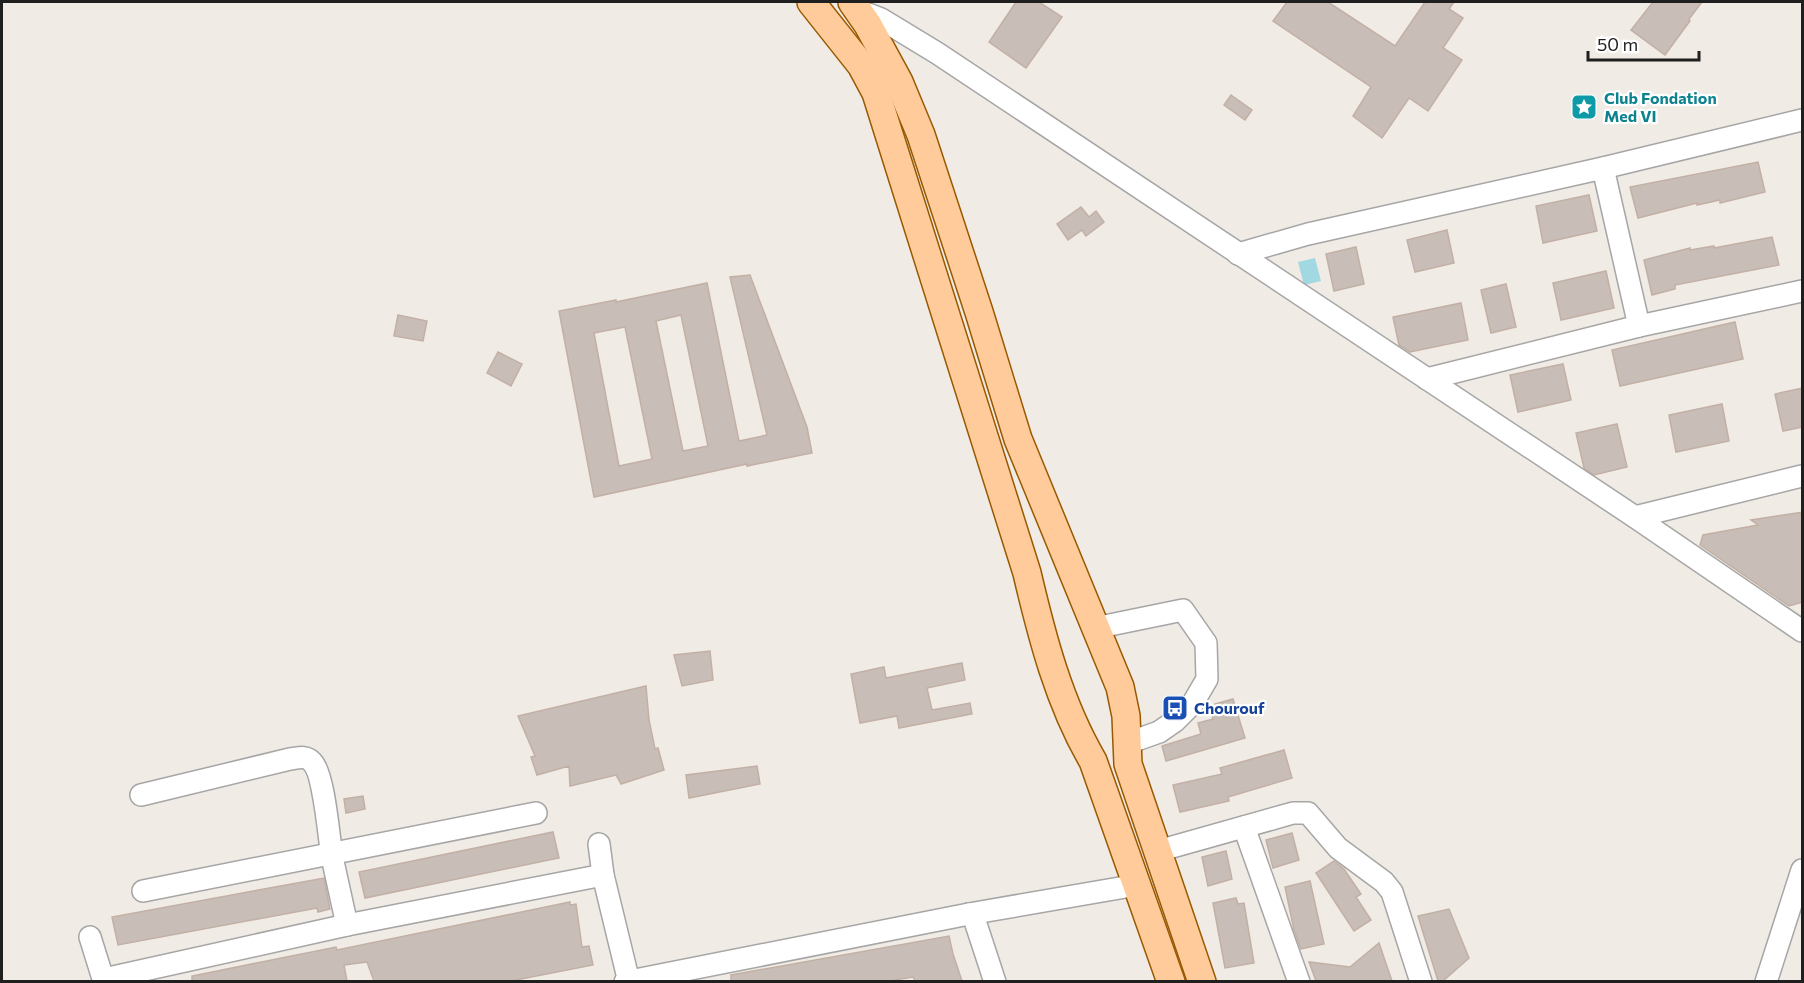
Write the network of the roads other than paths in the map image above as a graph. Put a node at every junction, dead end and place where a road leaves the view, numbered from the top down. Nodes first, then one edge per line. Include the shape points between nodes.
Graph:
1 (812, 2) edge
2 (855, 6) edge
3 (1803, 120) edge
4 (1604, 168) junction
5 (1238, 254) junction
6 (1803, 291) edge
7 (1639, 326) junction
8 (1427, 379) junction
9 (1803, 476) edge
10 (1635, 517) junction
11 (1071, 570) junction
12 (1031, 588) junction
13 (1095, 628) junction
14 (1803, 631) edge
15 (1127, 734) junction
16 (1080, 740) junction
17 (141, 795) dead end
18 (536, 813) dead end
19 (1244, 827) junction
20 (599, 844) dead end
21 (1158, 850) junction
22 (332, 855) junction
23 (1803, 870) edge
24 (603, 875) junction
25 (1137, 885) junction
26 (143, 891) dead end
27 (969, 914) junction
28 (347, 925) junction
29 (90, 937) dead end
30 (104, 980) edge
31 (627, 981) edge
32 (995, 981) edge
33 (1171, 981) edge
34 (1202, 981) edge
35 (1299, 981) edge
36 (1421, 981) edge
37 (1766, 981) edge

1 - 12 main road via 861,65 876,93
2 - 5 street via 919,42
2 - 11 main road via 899,82 921,135 1018,438
3 - 4 street
4 - 5 street via 1308,234
4 - 7 street
5 - 8 street
6 - 7 street
7 - 8 street
8 - 10 street
9 - 10 street
10 - 14 street
11 - 12 main road via 1045,575
11 - 13 main road
12 - 16 main road via 1041,634
13 - 15 main road via 1120,687
13 - 15 street via 1183,610 1206,643 1207,679 1193,704 1159,732
15 - 16 main road via 1101,746
15 - 21 main road via 1128,764
16 - 25 main road via 1092,760
17 - 22 street via 304,757 311,760 317,771
18 - 22 street
19 - 21 street
19 - 35 street
19 - 36 street via 1293,813 1308,813 1338,848 1392,892
20 - 24 street
21 - 34 main road
22 - 26 street
22 - 28 street
23 - 37 street
24 - 28 street
24 - 31 street
25 - 27 street
25 - 33 main road
27 - 31 street
27 - 32 street via 974,918
28 - 30 street
29 - 30 street

